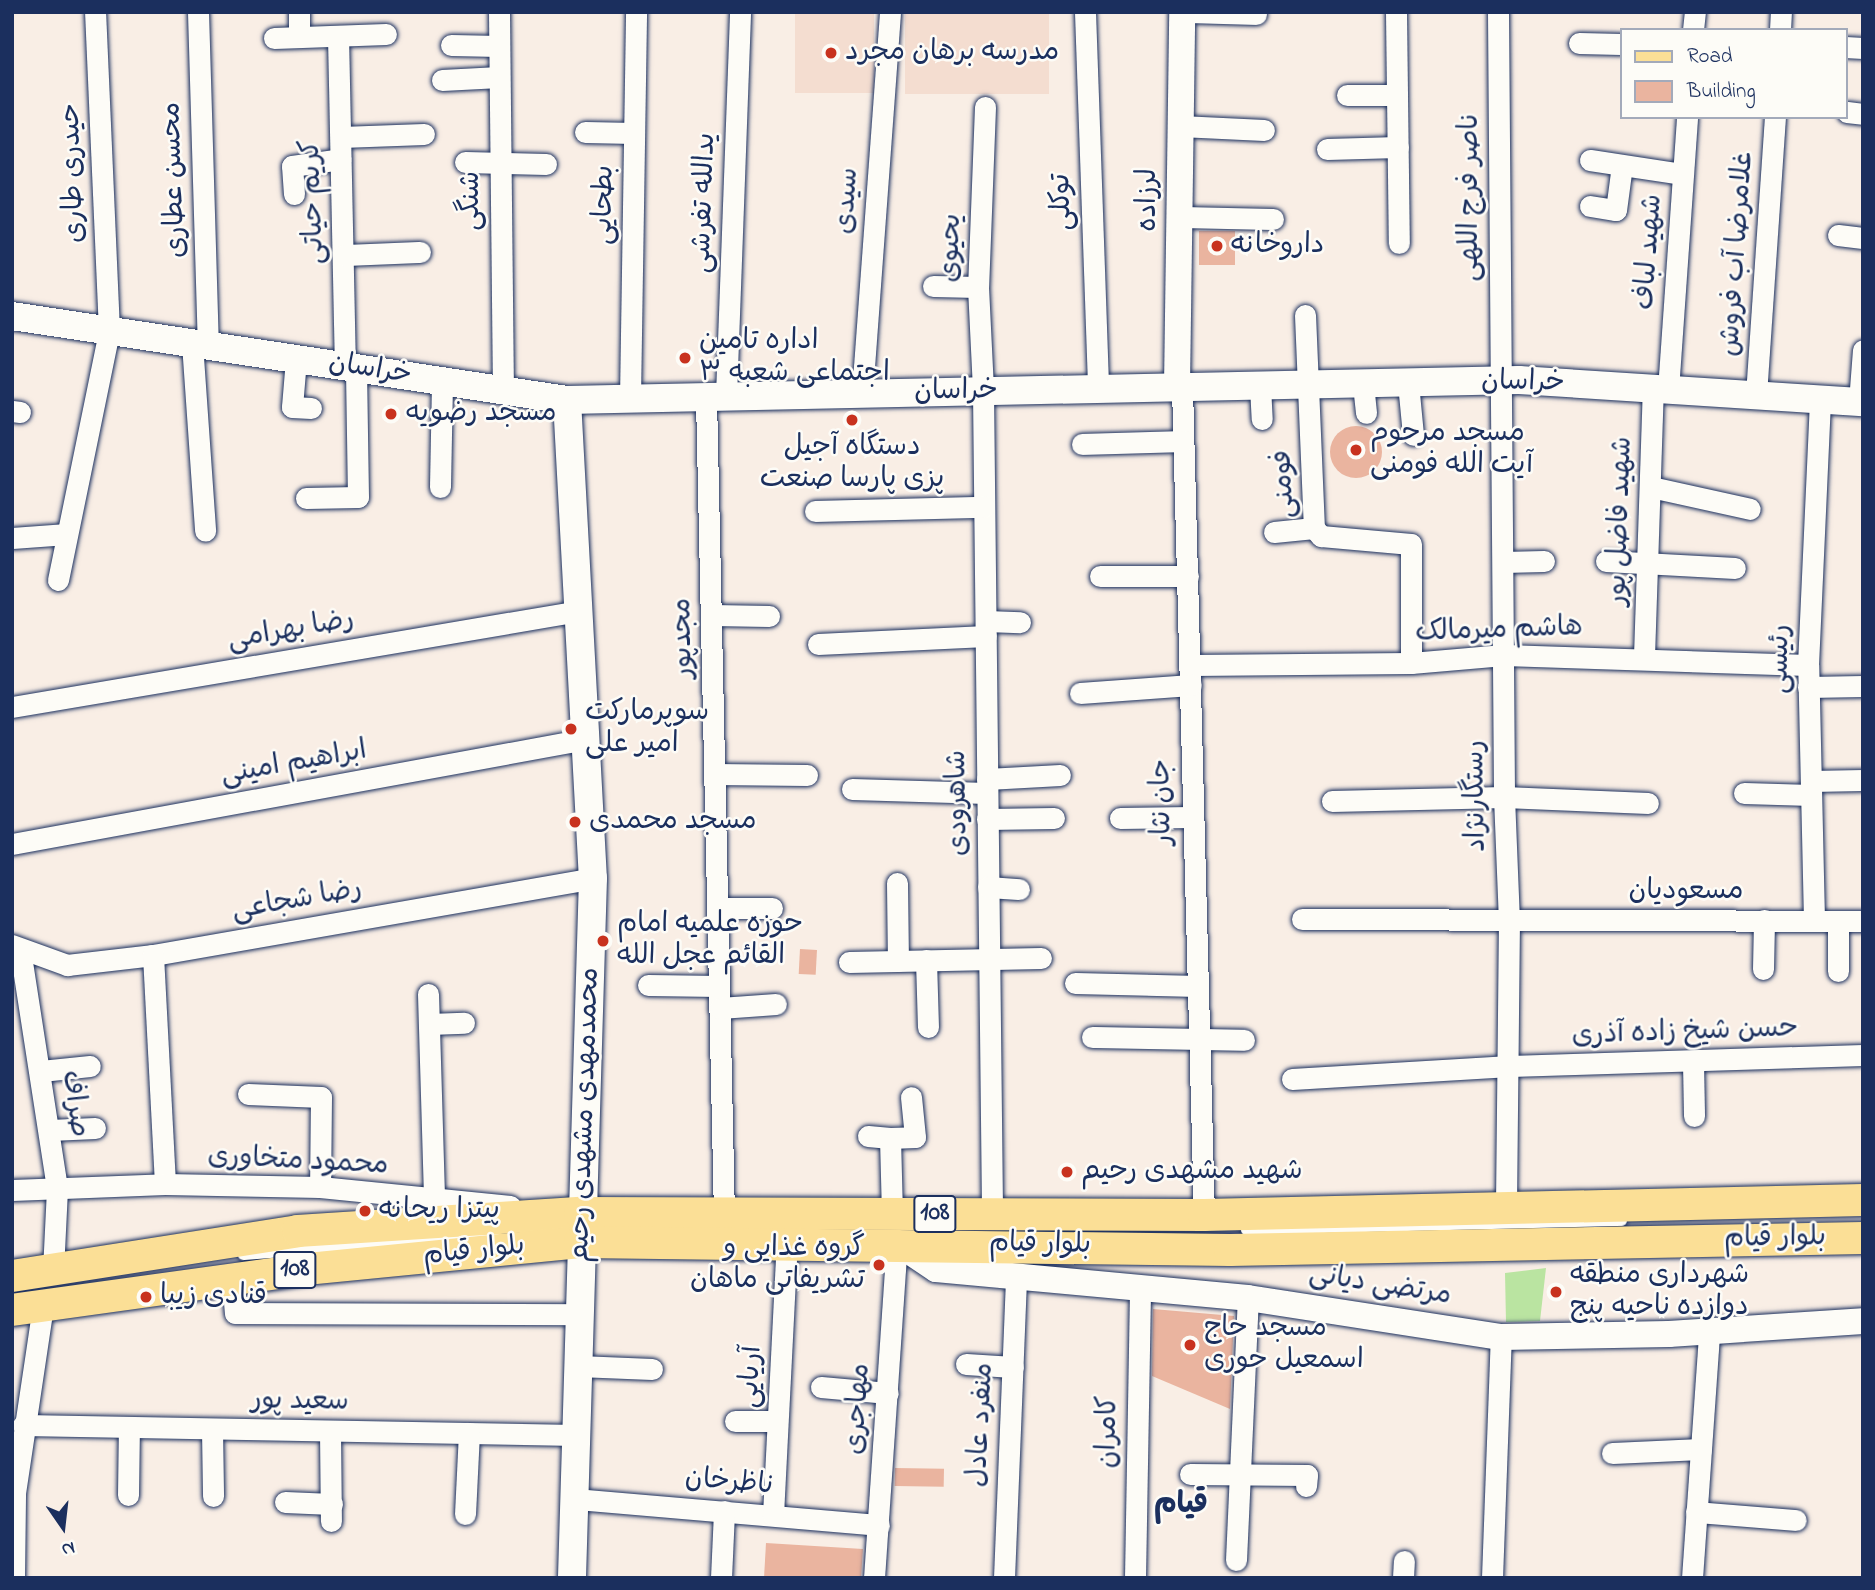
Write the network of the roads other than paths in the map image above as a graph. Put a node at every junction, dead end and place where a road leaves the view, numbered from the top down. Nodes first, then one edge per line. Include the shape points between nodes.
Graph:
1 (95, 12) edge
2 (198, 12) edge
3 (299, 12) edge
4 (499, 12) edge
5 (636, 12) edge
6 (740, 12) edge
7 (890, 12) edge
8 (1085, 12) edge
9 (1182, 12) edge
10 (1191, 12) edge
11 (1396, 12) edge
12 (1498, 12) edge
13 (1256, 14) edge
14 (386, 34) dead end
15 (338, 36) junction
16 (299, 37) junction
17 (274, 38) dead end
18 (1579, 43) dead end
19 (1619, 44) edge
20 (452, 45) dead end
21 (499, 46) junction
22 (499, 77) junction
23 (442, 80) dead end
24 (1347, 95) dead end
25 (1397, 95) junction
26 (985, 107) dead end
27 (1687, 119) edge
28 (1775, 119) edge
29 (1180, 126) junction
30 (1264, 130) dead end
31 (585, 132) dead end
32 (634, 133) junction
33 (424, 134) dead end
34 (341, 137) junction
35 (1398, 147) junction
36 (1327, 149) dead end
37 (341, 159) junction
38 (1590, 160) dead end
39 (465, 162) dead end
40 (500, 164) junction
41 (546, 164) dead end
42 (1622, 165) junction
43 (1684, 174) junction
44 (294, 194) dead end
45 (1590, 206) dead end
46 (1181, 217) junction
47 (1273, 219) dead end
48 (1838, 235) dead end
49 (1863, 238) edge
50 (1399, 243) dead end
51 (420, 252) dead end
52 (344, 255) junction
53 (933, 286) dead end
54 (978, 287) junction
55 (1305, 315) dead end
56 (12, 316) edge
57 (109, 331) junction
58 (200, 344) junction
59 (1863, 350) edge
60 (296, 359) junction
61 (351, 367) junction
62 (442, 381) junction
63 (1501, 382) junction
64 (1408, 383) junction
65 (1308, 384) junction
66 (1363, 384) junction
67 (1260, 386) junction
68 (1179, 387) junction
69 (1098, 389) junction
70 (1661, 389) junction
71 (503, 390) junction
72 (983, 391) junction
73 (862, 394) junction
74 (1756, 395) junction
75 (716, 397) junction
76 (630, 398) junction
77 (1820, 399) junction
78 (567, 400) junction
79 (1861, 402) edge
80 (294, 407) dead end
81 (1366, 413) dead end
82 (1262, 419) dead end
83 (1413, 435) dead end
84 (1183, 441) junction
85 (1082, 444) dead end
86 (440, 487) dead end
87 (1651, 487) junction
88 (306, 498) dead end
89 (984, 507) junction
90 (1750, 509) dead end
91 (815, 511) dead end
92 (1314, 528) junction
93 (205, 531) dead end
94 (1274, 532) dead end
95 (67, 534) junction
96 (12, 538) edge
97 (1544, 561) dead end
98 (1606, 561) dead end
99 (1503, 562) junction
100 (1649, 565) junction
101 (1735, 568) dead end
102 (1100, 576) dead end
103 (1188, 576) junction
104 (58, 580) dead end
105 (579, 611) junction
106 (712, 615) junction
107 (769, 616) dead end
108 (1020, 622) dead end
109 (986, 629) junction
110 (818, 644) dead end
111 (1504, 655) junction
112 (1644, 656) junction
113 (1411, 663) junction
114 (1808, 665) junction
115 (1191, 675) junction
116 (1863, 686) edge
117 (1808, 687) junction
118 (1080, 693) dead end
119 (12, 707) edge
120 (586, 739) junction
121 (714, 774) junction
122 (807, 775) dead end
123 (1060, 775) dead end
124 (1863, 780) edge
125 (987, 786) junction
126 (1811, 788) junction
127 (852, 789) dead end
128 (1744, 793) dead end
129 (1504, 797) junction
130 (1332, 802) dead end
131 (1647, 803) dead end
132 (1191, 817) junction
133 (1054, 818) dead end
134 (1120, 818) dead end
135 (987, 819) junction
136 (12, 844) edge
137 (593, 878) junction
138 (897, 883) dead end
139 (988, 887) junction
140 (1019, 889) dead end
141 (717, 908) junction
142 (772, 908) dead end
143 (1302, 919) dead end
144 (1509, 919) junction
145 (1763, 920) junction
146 (1814, 920) junction
147 (1838, 921) junction
148 (1863, 921) edge
149 (16, 947) edge
150 (153, 955) junction
151 (1041, 958) dead end
152 (989, 959) junction
153 (926, 960) junction
154 (898, 961) junction
155 (849, 962) dead end
156 (1763, 969) dead end
157 (1838, 971) dead end
158 (1075, 983) dead end
159 (648, 985) dead end
160 (719, 986) junction
161 (1198, 986) junction
162 (428, 994) dead end
163 (776, 1004) dead end
164 (720, 1008) junction
165 (464, 1023) dead end
166 (429, 1024) junction
167 (928, 1027) dead end
168 (1092, 1037) dead end
169 (1244, 1040) dead end
170 (1200, 1041) junction
171 (1863, 1055) edge
172 (1693, 1062) junction
173 (90, 1066) dead end
174 (1510, 1066) junction
175 (41, 1071) junction
176 (1292, 1079) dead end
177 (248, 1094) dead end
178 (911, 1097) dead end
179 (1695, 1116) dead end
180 (95, 1128) dead end
181 (50, 1130) junction
182 (165, 1184) junction
183 (320, 1187) junction
184 (57, 1189) junction
185 (12, 1190) edge
186 (434, 1198) junction
187 (1506, 1209) junction
188 (724, 1213) junction
189 (1863, 1213) edge
190 (992, 1214) junction
191 (1858, 1217) edge
192 (1643, 1220) dead end
193 (1217, 1222) junction
194 (577, 1228) junction
195 (894, 1228) junction
196 (621, 1229) dead end
197 (513, 1234) dead end
198 (787, 1241) junction
199 (226, 1264) junction
200 (53, 1270) junction
201 (1016, 1275) junction
202 (12, 1278) edge
203 (1140, 1288) junction
204 (1248, 1298) junction
205 (27, 1308) edge
206 (579, 1314) junction
207 (1863, 1321) edge
208 (1709, 1333) junction
209 (1501, 1337) junction
210 (966, 1364) dead end
211 (578, 1366) junction
212 (1013, 1367) junction
213 (652, 1369) dead end
214 (821, 1387) dead end
215 (888, 1392) junction
216 (735, 1421) dead end
217 (778, 1422) junction
218 (23, 1425) junction
219 (129, 1427) junction
220 (212, 1429) junction
221 (331, 1431) junction
222 (469, 1433) junction
223 (576, 1435) junction
224 (1700, 1449) junction
225 (1612, 1453) dead end
226 (1190, 1474) dead end
227 (1240, 1474) junction
228 (1306, 1486) dead end
229 (128, 1495) dead end
230 (212, 1496) dead end
231 (576, 1499) junction
232 (285, 1502) dead end
233 (724, 1511) junction
234 (1696, 1512) junction
235 (465, 1514) dead end
236 (774, 1515) junction
237 (1796, 1520) dead end
238 (879, 1525) junction
239 (1236, 1560) dead end
240 (14, 1578) edge
241 (572, 1578) edge
242 (721, 1578) edge
243 (874, 1578) edge
244 (1004, 1578) edge
245 (1135, 1578) edge
246 (1492, 1578) edge
247 (1692, 1578) edge

1 - 57 street, حیدری طاری
2 - 58 street, محسن عطاری
3 - 16 street
4 - 21 street, شنگی
5 - 32 street, بطحایی
6 - 75 street, یدالله تفرشی
7 - 73 street, سیدی
8 - 69 street, توکلی
9 - 29 street, لرزاده
10 - 13 street
11 - 25 street
12 - 63 street, ناصر فرج اللهی
14 - 15 street
15 - 16 street
15 - 34 street, کریم حیاتی
16 - 17 street
18 - 19 street
20 - 21 street
21 - 22 street, شنگی
22 - 23 street
22 - 40 street, شنگی
24 - 25 street
25 - 35 street
26 - 54 street, یحیوی
27 - 43 street, شهید لباف
28 - 74 street, غلامرضا آب فروش
29 - 30 street
29 - 46 street, لرزاده
31 - 32 street
32 - 76 street, بطحایی
33 - 34 street
34 - 37 street, کریم حیاتی
35 - 36 street
35 - 50 street
37 - 44 street via 292,166
37 - 52 street, کریم حیاتی
38 - 42 street
39 - 40 street
40 - 41 street
40 - 71 street, شنگی
42 - 43 street
42 - 45 street via 1616,210
43 - 70 street, شهید لباف
46 - 47 street
46 - 68 street, لرزاده
48 - 49 street
51 - 52 street
52 - 61 street, کریم حیاتی
53 - 54 street
54 - 72 street, یحیوی
55 - 65 street, فومنی
56 - 57 main road, خراسان
57 - 58 main road, خراسان
57 - 95 street, حیدری طاری
58 - 60 main road, خراسان
58 - 93 street, محسن عطاری
59 - 79 street
60 - 61 main road, خراسان
60 - 80 street
61 - 62 main road, خراسان
61 - 88 street, کریم حیاتی via 358,497
62 - 71 main road, خراسان
62 - 86 street
63 - 64 main road, خراسان
63 - 70 main road, خراسان
63 - 99 street, رستگارنژاد
64 - 66 main road, خراسان
64 - 83 street
65 - 66 main road, خراسان
65 - 67 main road, خراسان
65 - 92 street, فومنی
66 - 81 street
67 - 68 main road, خراسان
67 - 82 street
68 - 69 main road, خراسان
68 - 84 street, جان نثار
69 - 72 main road, خراسان
70 - 74 main road, خراسان
70 - 87 street, شهید فاضل پور
71 - 78 main road, خراسان
72 - 73 main road, خراسان
72 - 89 street, شاهرودی
73 - 75 main road, خراسان
74 - 77 main road, خراسان
75 - 76 main road, خراسان
75 - 106 street, مجدپور
76 - 78 main road, خراسان
77 - 79 main road, خراسان
77 - 114 street, رئیسی
78 - 105 main road, محمدمهدی مشهدی رحیم
84 - 85 street
84 - 103 street, جان نثار
87 - 90 street
87 - 100 street, شهید فاضل پور
89 - 91 street
89 - 109 street, شاهرودی
92 - 94 street
92 - 113 street, فومنی via 1321,536 1411,544
95 - 96 street
95 - 104 street, حیدری طاری
97 - 99 street
98 - 100 street
99 - 111 street, رستگارنژاد
100 - 101 street
100 - 112 street, شهید فاضل پور
102 - 103 street
103 - 115 street, جان نثار
105 - 119 street, رضا بهرامی
105 - 120 main road, محمدمهدی مشهدی رحیم
106 - 107 street
106 - 121 street, مجدپور
108 - 109 street
109 - 110 street
109 - 125 street, شاهرودی
111 - 112 street, هاشم میرمالک
111 - 113 street, هاشم میرمالک
111 - 129 street, رستگارنژاد
112 - 114 street, هاشم میرمالک
113 - 115 street, هاشم میرمالک
114 - 117 street, رئیسی
115 - 118 street, هاشم میرمالک
115 - 132 street, جان نثار
116 - 117 street
117 - 126 street, رئیسی
120 - 136 street, ابراهیم امینی
120 - 137 main road, محمدمهدی مشهدی رحیم
121 - 122 street
121 - 141 street, مجدپور
123 - 125 street
124 - 126 street
125 - 127 street
125 - 135 street, شاهرودی
126 - 128 street
126 - 146 street, رئیسی
129 - 130 street
129 - 131 street
129 - 144 street, رستگارنژاد
132 - 134 street
132 - 161 street, جان نثار
133 - 135 street
135 - 139 street, شاهرودی
137 - 150 street, رضا شجاعی
137 - 194 main road, محمدمهدی مشهدی رحیم via 592,1015
138 - 154 street
139 - 140 street
139 - 152 street, شاهرودی
141 - 142 street
141 - 160 street, مجدپور
143 - 144 street, مسعودیان
144 - 145 street, مسعودیان
144 - 174 street, رستگارنژاد
145 - 146 street, مسعودیان
145 - 156 street
146 - 147 street, مسعودیان
147 - 148 street, مسعودیان
147 - 157 street
149 - 150 street, رضا شجاعی via 67,965
149 - 175 street, صراف
150 - 182 street
151 - 152 street
152 - 153 street
152 - 190 street, شاهرودی
153 - 154 street
153 - 167 street
154 - 155 street
158 - 161 street
159 - 160 street
160 - 164 street, مجدپور
161 - 170 street, جان نثار
162 - 166 street
163 - 164 street
164 - 188 street, مجدپور
165 - 166 street
166 - 186 street
168 - 170 street
169 - 170 street
170 - 193 street, جان نثار
171 - 172 street, حسن شیخ زاده آذری
172 - 174 street, حسن شیخ زاده آذری
172 - 179 street
173 - 175 street
174 - 176 street, حسن شیخ زاده آذری
174 - 187 street, رستگارنژاد
175 - 181 street, صراف
177 - 183 street via 320,1097
178 - 195 street, مهاجری via 915,1137 879,1137
180 - 181 street
181 - 184 street, صراف
182 - 183 street, محمود متخاوری
182 - 184 street, محمود متخاوری
183 - 186 street, محمود متخاوری
184 - 185 street, محمود متخاوری
184 - 200 street, صراف
186 - 194 street, محمود متخاوری
187 - 191 main road, بلوار قیام / 108
187 - 193 main road, بلوار قیام / 108
188 - 194 main road, بلوار قیام / 108
188 - 195 main road, بلوار قیام / 108
189 - 191 lane
190 - 193 main road, بلوار قیام / 108
190 - 195 main road, بلوار قیام / 108
191 - 195 main road, بلوار قیام / 108 via 1230,1250
192 - 193 lane
194 - 196 lane
194 - 198 main road, بلوار قیام / 108
194 - 199 main road, بلوار قیام / 108
194 - 200 main road, بلوار قیام / 108 via 298,1231
194 - 206 main road, محمدمهدی مشهدی رحیم
195 - 198 main road, بلوار قیام / 108
195 - 201 street, مرتضی دیانی via 936,1269
195 - 215 street, مهاجری
197 - 199 lane
198 - 217 street, آریایی
199 - 202 lane
199 - 205 main road, بلوار قیام / 108
199 - 206 street via 235,1313
200 - 202 main road, بلوار قیام / 108
201 - 203 street, مرتضی دیانی
201 - 212 street, منفرد عادل
203 - 204 street, مرتضی دیانی
203 - 245 street, کامران
204 - 209 street, مرتضی دیانی
204 - 227 street
205 - 218 street
206 - 211 main road, محمدمهدی مشهدی رحیم
207 - 208 street, مرتضی دیانی
208 - 209 street, مرتضی دیانی
208 - 224 street
209 - 246 street
210 - 212 street
211 - 213 street
211 - 223 main road, محمدمهدی مشهدی رحیم
212 - 244 street, منفرد عادل
214 - 215 street
215 - 238 street, مهاجری
216 - 217 street
217 - 236 street, آریایی
218 - 219 street, سعید پور
218 - 240 street via 15,1493
219 - 220 street, سعید پور
219 - 229 street
220 - 221 street, سعید پور
220 - 230 street
221 - 222 street, سعید پور
221 - 232 street via 331,1513
222 - 223 street, سعید پور
222 - 235 street
223 - 231 main road, محمدمهدی مشهدی رحیم
224 - 225 street
224 - 234 street
226 - 227 street
227 - 228 street via 1307,1475
227 - 239 street
231 - 233 street, ناظرخان
231 - 241 main road, محمدمهدی مشهدی رحیم
233 - 236 street, ناظرخان
233 - 242 street
234 - 237 street
234 - 247 street
236 - 238 street, ناظرخان
238 - 243 street, مهاجری

